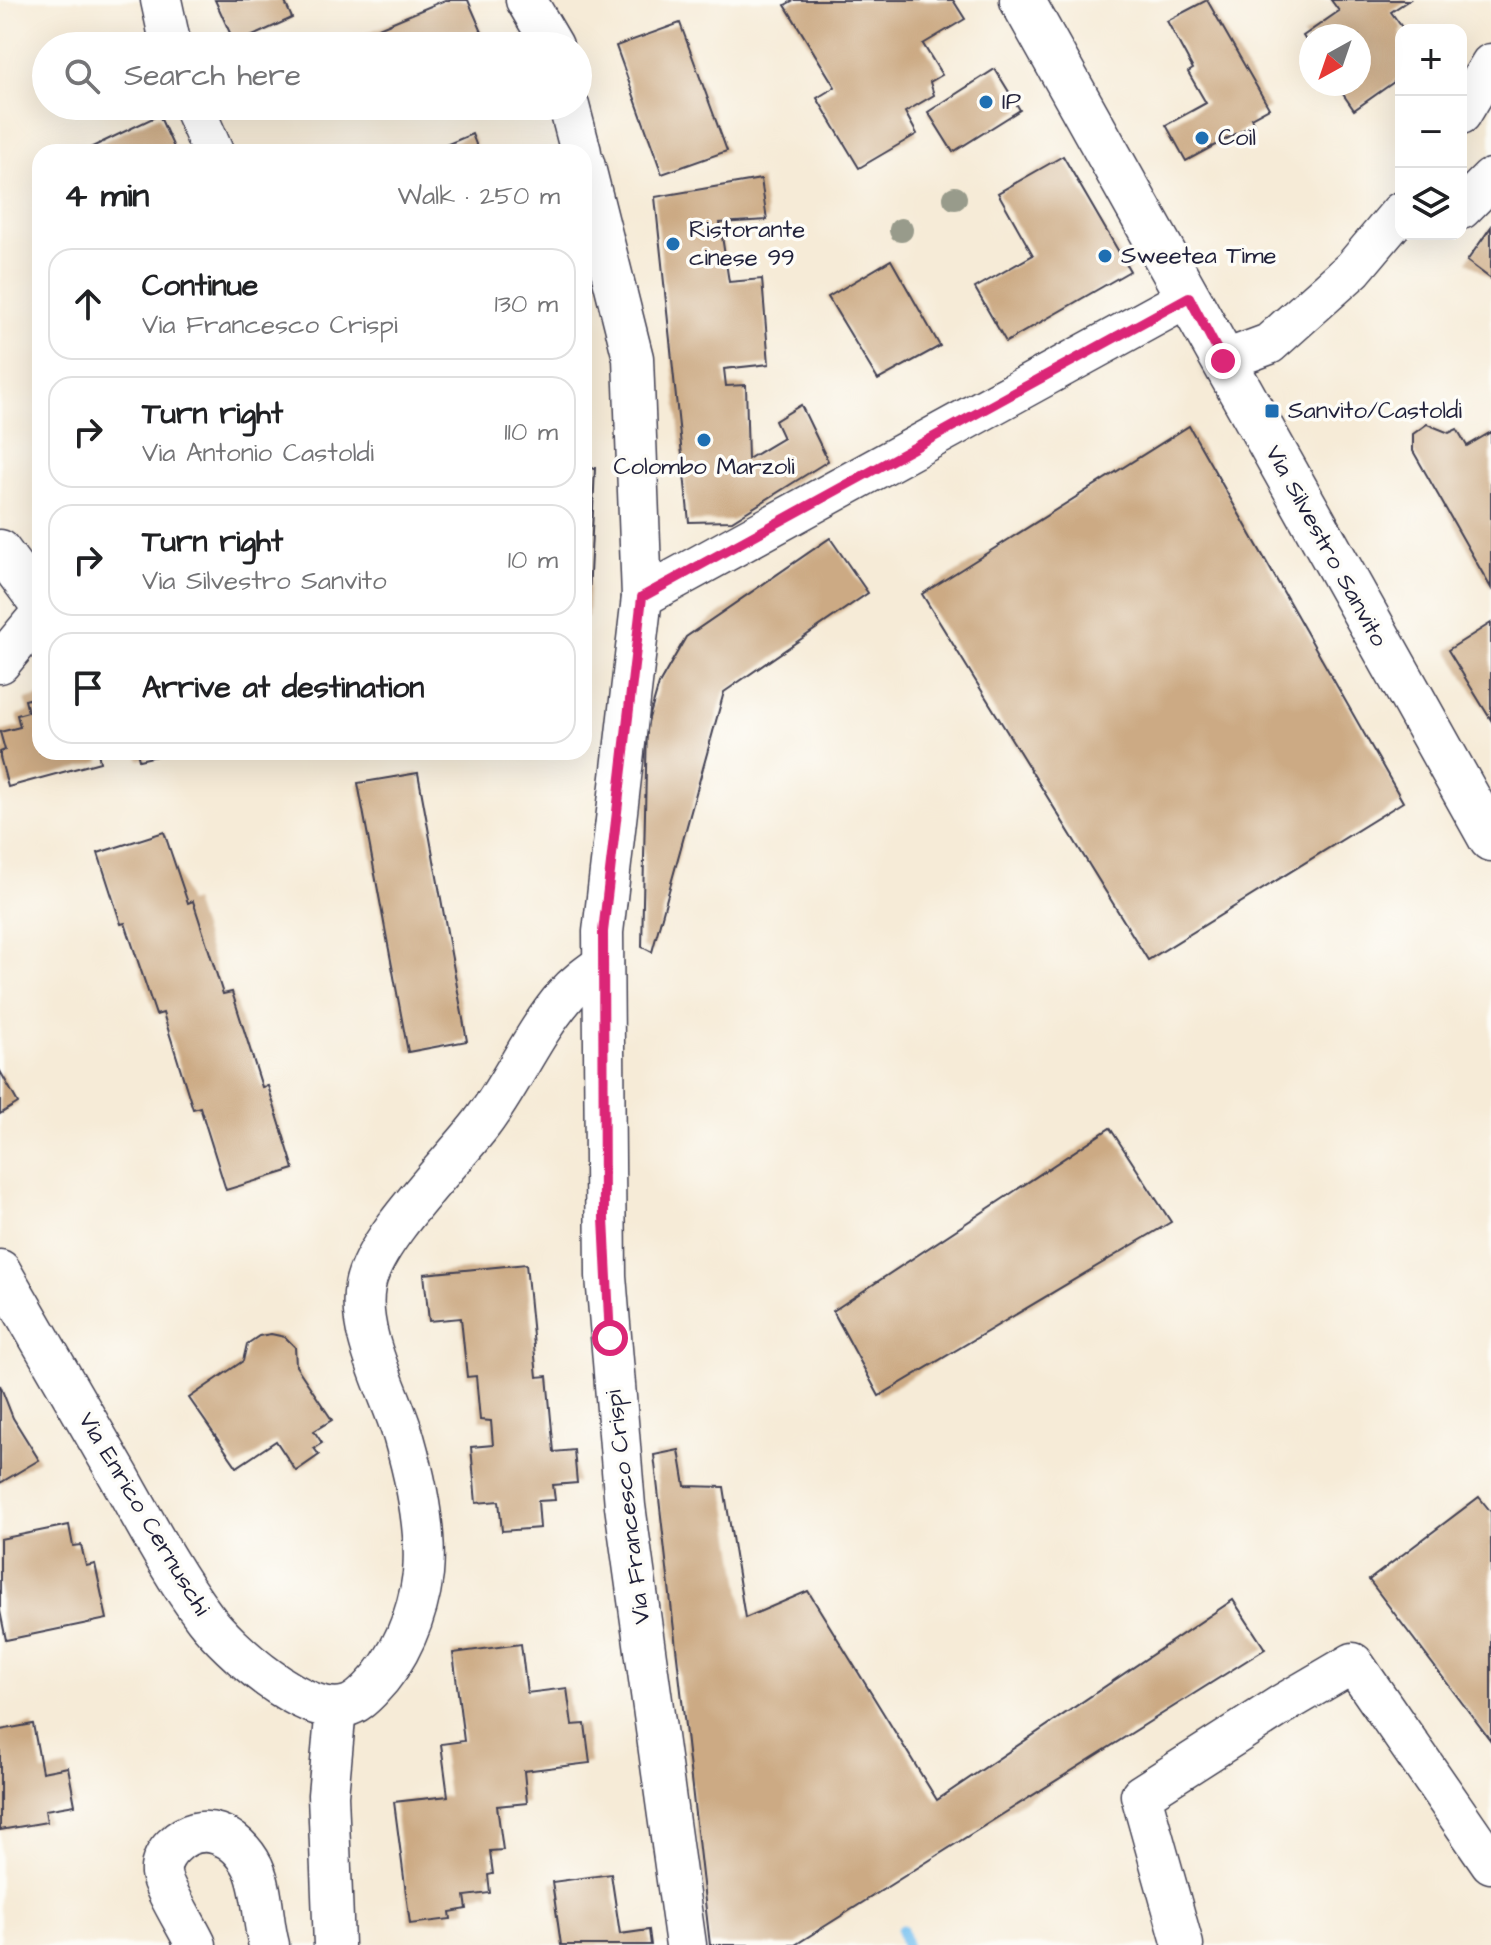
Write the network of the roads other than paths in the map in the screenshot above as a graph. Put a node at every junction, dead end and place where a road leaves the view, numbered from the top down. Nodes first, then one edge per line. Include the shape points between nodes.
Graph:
1 (161, 0) edge
2 (526, 0) edge
3 (1022, 0) edge
4 (168, 32) edge
5 (545, 32) edge
6 (1491, 64) edge
7 (1467, 104) edge
8 (199, 120) edge
9 (573, 120) edge
10 (210, 144) edge
11 (579, 144) edge
12 (1491, 179) edge
13 (1467, 203) edge
14 (1395, 219) edge
15 (592, 222) edge
16 (1395, 239) edge
17 (1375, 243) junction
18 (1189, 297) junction
19 (1223, 361) junction
20 (0, 550) edge
21 (32, 593) edge
22 (642, 597) junction
23 (32, 625) edge
24 (0, 663) edge
25 (1491, 839) edge
26 (603, 964) junction
27 (0, 1270) edge
28 (336, 1708) junction
29 (1491, 1863) edge
30 (196, 1945) edge
31 (269, 1945) edge
32 (334, 1945) edge
33 (686, 1945) edge
34 (1183, 1945) edge

1 - 4 street
2 - 5 street
3 - 18 main road, Via Silvestro Sanvito
6 - 7 street
8 - 10 street
9 - 11 street
12 - 13 street
14 - 17 street
15 - 22 street, Via Francesco Crispi via 633,358
16 - 17 street
17 - 19 street via 1269,344
18 - 19 main road, Via Silvestro Sanvito
18 - 22 street
19 - 25 main road, Via Silvestro Sanvito
20 - 21 street
22 - 26 street, Via Francesco Crispi
23 - 24 street
26 - 28 street via 565,995 483,1121 387,1238 369,1270 364,1286 367,1327 404,1439 419,1510 423,1572 416,1608 391,1664 361,1699
26 - 33 street, Via Francesco Crispi via 610,1338 625,1506
27 - 28 street, Via Enrico Cernuschi via 206,1620 267,1677 299,1697
28 - 32 street via 328,1805
29 - 34 street via 1353,1663 1141,1795
30 - 31 street via 161,1873 170,1849 201,1831 227,1837 252,1865

